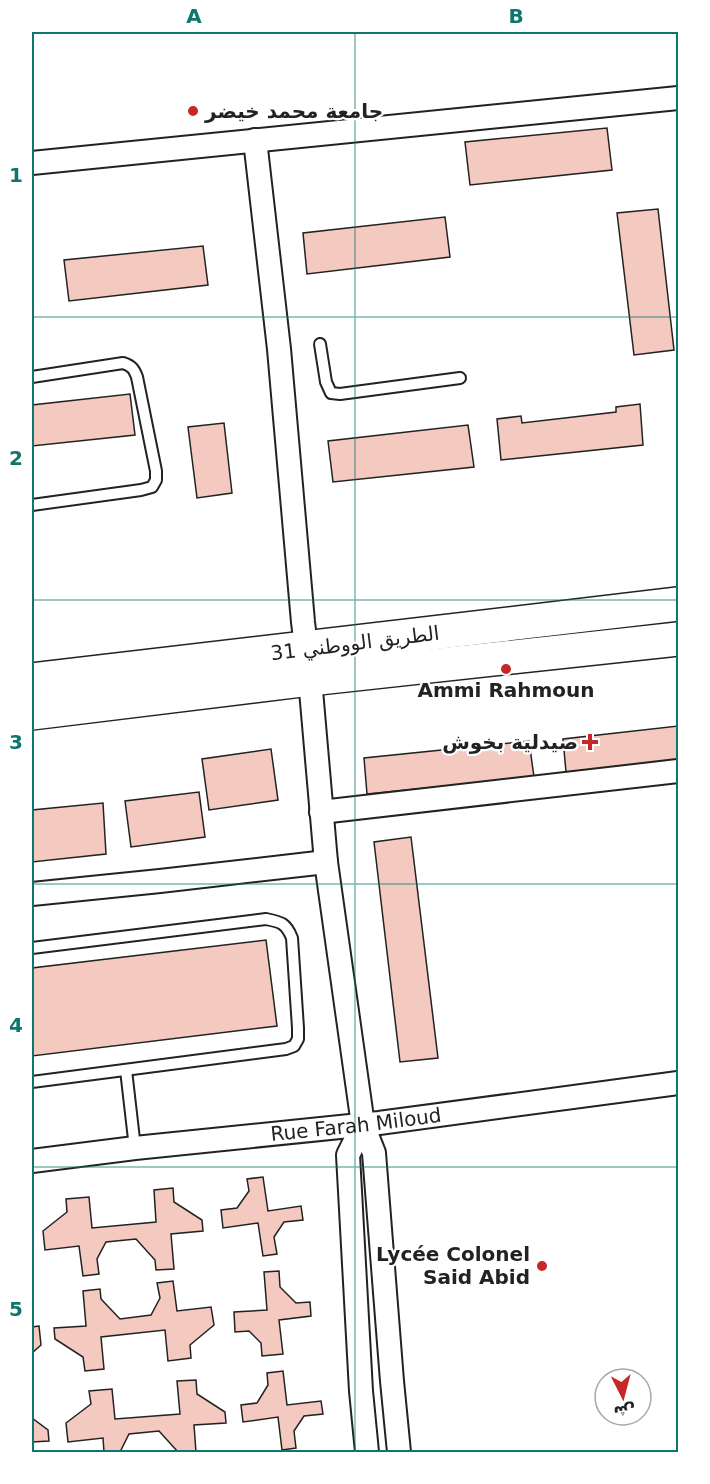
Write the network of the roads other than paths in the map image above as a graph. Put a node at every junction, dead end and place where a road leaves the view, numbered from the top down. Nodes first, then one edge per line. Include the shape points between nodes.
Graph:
1 (678, 98) edge
2 (255, 140) junction
3 (32, 163) edge
4 (321, 344) dead end
5 (32, 377) edge
6 (460, 378) dead end
7 (32, 505) edge
8 (678, 604) edge
9 (678, 639) edge
10 (308, 664) junction
11 (32, 680) edge
12 (32, 713) edge
13 (678, 771) edge
14 (321, 812) junction
15 (326, 862) junction
16 (32, 894) edge
17 (32, 948) edge
18 (126, 1070) junction
19 (32, 1082) edge
20 (678, 1083) edge
21 (363, 1125) junction
22 (135, 1148) junction
23 (32, 1161) edge
24 (367, 1452) edge
25 (399, 1452) edge

1 - 2 street
2 - 3 street
2 - 10 street
4 - 6 lane via 331,393
5 - 7 lane via 130,365 137,377 156,480 152,488
8 - 10 main road, الطريق الووطني 31
9 - 10 main road
10 - 11 main road, الطريق الووطني 31
10 - 12 main road
10 - 14 street
13 - 14 street
14 - 15 street
15 - 16 street
15 - 21 street
17 - 18 lane via 266,919 280,922 288,929 292,938 298,1028 294,1046
18 - 19 lane
18 - 22 lane
20 - 21 street, Rue Farah Miloud
21 - 22 street, Rue Farah Miloud
21 - 24 street via 348,1155
21 - 25 street via 374,1153
22 - 23 street, Rue Farah Miloud

